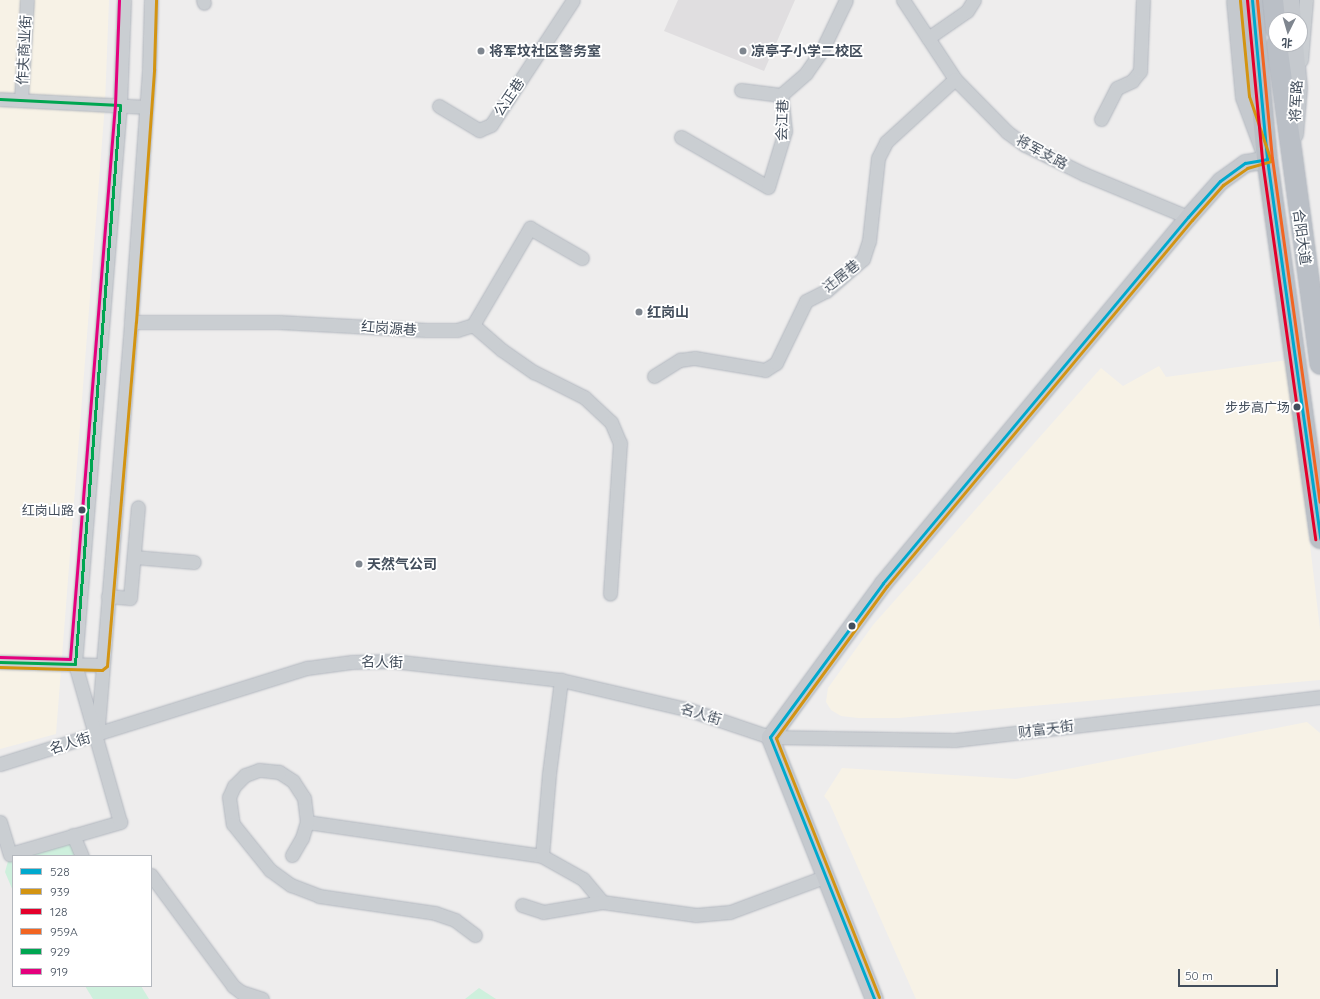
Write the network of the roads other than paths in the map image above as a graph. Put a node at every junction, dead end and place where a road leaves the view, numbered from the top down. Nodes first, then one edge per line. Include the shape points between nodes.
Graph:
1 (27, 0) edge
2 (124, 0) edge
3 (151, 0) edge
4 (573, 0) edge
5 (846, 0) edge
6 (903, 0) edge
7 (974, 0) edge
8 (1143, 0) edge
9 (1235, 0) edge
10 (1252, 0) edge
11 (1273, 0) edge
12 (1290, 0) edge
13 (1306, 0) edge
14 (1274, 12) edge
15 (1291, 12) edge
16 (928, 38) junction
17 (1278, 52) edge
18 (1295, 52) edge
19 (955, 79) junction
20 (1298, 87) junction
21 (741, 90) dead end
22 (781, 95) junction
23 (0, 100) edge
24 (21, 100) junction
25 (120, 105) junction
26 (439, 106) dead end
27 (146, 107) junction
28 (1101, 118) dead end
29 (680, 137) dead end
30 (1292, 158) junction
31 (1267, 159) junction
32 (1188, 217) junction
33 (582, 258) dead end
34 (131, 322) junction
35 (473, 325) junction
36 (1318, 343) edge
37 (1320, 364) edge
38 (654, 376) dead end
39 (138, 507) dead end
40 (1320, 538) edge
41 (134, 557) junction
42 (194, 562) dead end
43 (610, 594) dead end
44 (108, 596) junction
45 (0, 662) edge
46 (76, 664) junction
47 (102, 665) junction
48 (561, 680) junction
49 (1320, 697) edge
50 (97, 735) junction
51 (770, 737) junction
52 (0, 764) edge
53 (0, 822) edge
54 (307, 822) junction
55 (74, 835) junction
56 (292, 854) dead end
57 (82, 855) edge
58 (542, 856) junction
59 (152, 876) edge
60 (824, 876) junction
61 (602, 902) junction
62 (522, 906) dead end
63 (475, 935) dead end
64 (262, 999) edge
65 (874, 999) edge

1 - 24 street, 作夫商业街
2 - 25 street
3 - 27 street
4 - 26 street, 公正巷 via 491,125 479,130
5 - 22 street, 会江巷 via 822,50 806,73
6 - 16 street, 将军支路
7 - 16 street via 967,11
8 - 28 street via 1140,71 1132,81 1117,88
9 - 31 main road via 1244,97
10 - 31 highway, 合阳大道
11 - 14 highway
12 - 15 main road
13 - 20 street
16 - 19 street, 将军支路
17 - 30 highway, 合阳大道
18 - 20 main road, 将军路
19 - 32 street, 将军支路 via 1007,132 1025,145 1084,174
19 - 38 street, 迁居巷 via 886,142 878,158 869,241 862,259 826,291 806,301 776,363 764,370 695,358 680,360
20 - 30 main road, 将军路
21 - 22 street
22 - 29 street, 会江巷 via 785,131 768,187
23 - 24 street
24 - 25 street
25 - 27 street
25 - 46 street
27 - 34 street
30 - 36 highway, 合阳大道
31 - 32 main road via 1245,163 1220,181
31 - 40 highway, 合阳大道
32 - 51 main road via 883,583
33 - 35 street via 530,228
34 - 35 street, 红岗源巷 via 279,322 426,330 457,330
34 - 44 street
35 - 43 street via 502,350 534,372 584,397 611,422 620,443
36 - 37 highway, 合阳大道
39 - 41 street
41 - 42 street
41 - 44 street via 130,598
44 - 47 street
45 - 46 street
46 - 47 street
46 - 50 street
47 - 50 street
48 - 50 street, 名人街 via 392,661 352,662 307,668
48 - 51 street, 名人街 via 690,710
48 - 58 street
49 - 51 street, 财富天街 via 955,740
50 - 52 street, 名人街
50 - 55 street via 120,822
51 - 60 main road
53 - 55 street via 10,854
54 - 56 street via 302,838
54 - 58 street
54 - 63 street via 304,798 294,781 280,772 259,770 245,775 234,786 229,797 233,824 241,837 270,870 291,885 319,896 435,913 455,920
55 - 57 street
58 - 61 street via 583,879
59 - 64 street via 233,986 241,992
60 - 61 street via 730,912 715,914 696,915
60 - 65 main road
61 - 62 street via 543,912

